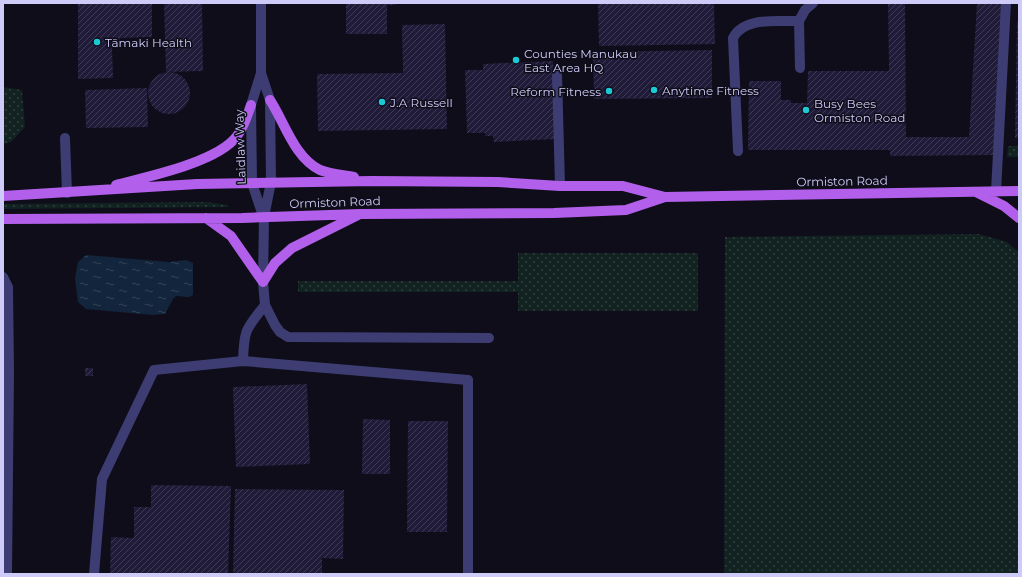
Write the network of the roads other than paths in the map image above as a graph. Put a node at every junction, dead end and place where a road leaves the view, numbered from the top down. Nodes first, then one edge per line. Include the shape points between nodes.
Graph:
1 (261, 3) edge
2 (813, 3) edge
3 (1006, 3) edge
4 (799, 21) junction
5 (800, 68) dead end
6 (261, 73) junction
7 (557, 75) dead end
8 (270, 100) junction
9 (251, 105) junction
10 (65, 138) dead end
11 (738, 151) dead end
12 (372, 181) junction
13 (271, 182) junction
14 (252, 183) junction
15 (560, 186) junction
16 (97, 191) junction
17 (975, 191) junction
18 (996, 191) junction
19 (1019, 191) edge
20 (67, 193) junction
21 (3, 196) edge
22 (666, 197) junction
23 (360, 214) junction
24 (206, 218) junction
25 (264, 218) junction
26 (1019, 218) edge
27 (3, 219) edge
28 (3, 277) edge
29 (263, 282) junction
30 (265, 305) junction
31 (489, 338) dead end
32 (243, 361) junction
33 (7, 574) edge
34 (94, 574) edge
35 (468, 574) edge

1 - 6 street, Laidlaw Way
2 - 4 street via 805,10
3 - 18 street
4 - 5 street
4 - 11 street via 749,24 737,30 733,38
6 - 8 street, Laidlaw Way
6 - 9 street, Laidlaw Way
7 - 15 street
8 - 12 main road via 301,156 310,164 321,170
8 - 13 street, Laidlaw Way
9 - 14 street, Laidlaw Way
9 - 16 main road via 236,137 222,149 192,162
10 - 20 street
12 - 13 main road, Ormiston Road
12 - 15 main road, Ormiston Road via 498,182
13 - 14 main road, Ormiston Road
13 - 25 street, Laidlaw Way
14 - 16 main road, Ormiston Road
14 - 25 street, Laidlaw Way
15 - 22 main road, Ormiston Road via 623,186
16 - 20 main road, Ormiston Road
17 - 18 main road, Ormiston Road
17 - 22 main road, Ormiston Road
17 - 26 main road via 1004,206
18 - 19 main road, Ormiston Road
20 - 21 main road, Ormiston Road
22 - 23 main road, Ormiston Road via 626,210
23 - 25 main road, Ormiston Road
23 - 29 main road via 292,248 275,263
24 - 25 main road, Ormiston Road
24 - 27 main road, Ormiston Road
24 - 29 main road via 231,236
25 - 29 street
28 - 33 street via 8,287
29 - 30 street
30 - 31 street via 280,332 288,337
30 - 32 street via 244,336
32 - 34 street via 154,370 102,479
32 - 35 street via 468,380

